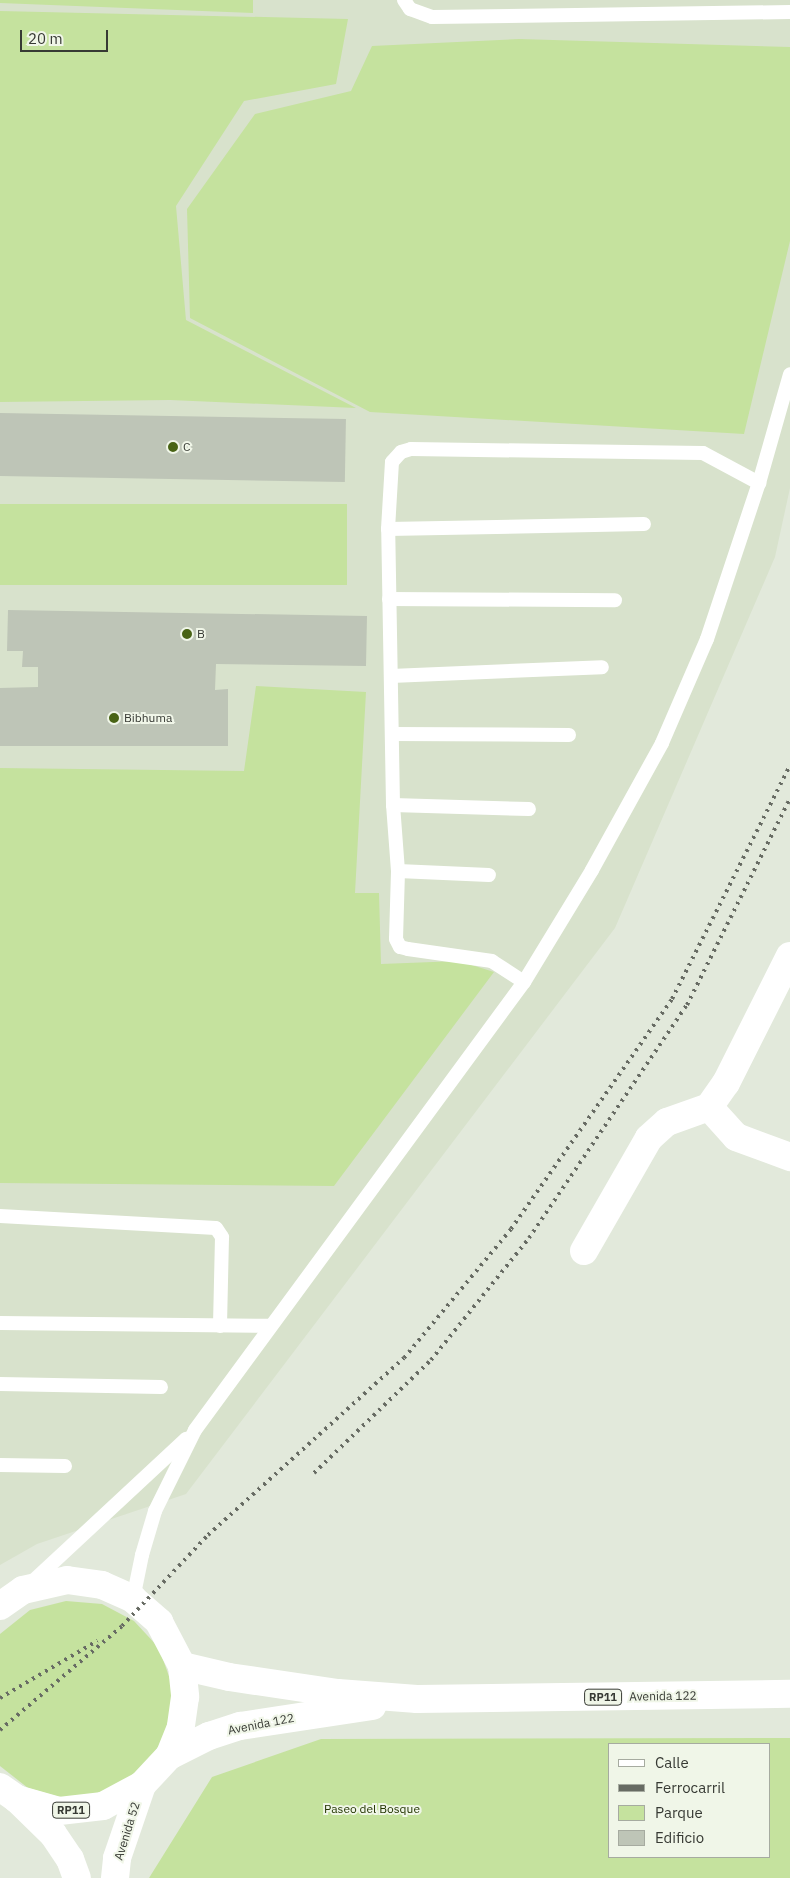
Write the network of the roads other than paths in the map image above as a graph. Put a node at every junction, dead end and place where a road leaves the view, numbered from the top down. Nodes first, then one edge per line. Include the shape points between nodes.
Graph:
1 (404, 0) edge
2 (790, 12) edge
3 (790, 374) edge
4 (759, 483) junction
5 (644, 524) dead end
6 (388, 530) junction
7 (389, 599) junction
8 (616, 600) dead end
9 (602, 667) dead end
10 (390, 676) junction
11 (392, 734) junction
12 (569, 735) dead end
13 (393, 805) junction
14 (529, 809) dead end
15 (398, 871) junction
16 (489, 875) dead end
17 (790, 956) edge
18 (524, 982) junction
19 (709, 1107) junction
20 (790, 1157) edge
21 (0, 1216) edge
22 (584, 1251) dead end
23 (0, 1323) edge
24 (220, 1326) junction
25 (270, 1326) junction
26 (0, 1384) edge
27 (161, 1387) dead end
28 (195, 1430) junction
29 (0, 1465) edge
30 (65, 1466) dead end
31 (23, 1590) junction
32 (133, 1599) junction
33 (0, 1606) edge
34 (182, 1666) junction
35 (790, 1694) edge
36 (417, 1699) junction
37 (169, 1756) junction
38 (142, 1785) junction
39 (9, 1793) edge
40 (76, 1878) edge
41 (115, 1878) edge

1 - 2 lane via 410,9 432,17
3 - 4 lane
4 - 6 lane via 703,453 411,449 400,452 392,462
4 - 18 lane via 707,639 662,743 592,870
5 - 6 lane
6 - 7 lane
7 - 8 lane
7 - 10 lane
9 - 10 lane
10 - 11 lane
11 - 12 lane
11 - 13 lane
13 - 14 lane
13 - 15 lane
15 - 16 lane
15 - 18 lane via 396,939 400,947 492,961
17 - 19 main road via 726,1083
18 - 25 lane
19 - 20 main road via 736,1137
19 - 22 main road via 667,1122 649,1138
21 - 24 lane via 216,1228 222,1237
23 - 24 lane
24 - 25 lane
25 - 28 lane
26 - 27 lane
28 - 31 lane
28 - 32 lane via 155,1512
29 - 30 lane
31 - 32 main road, RP11 via 68,1580 102,1585
31 - 33 main road, RP11
32 - 34 main road, RP11 via 159,1622
34 - 36 main road, Avenida 122 / RP11 via 229,1677 328,1691
34 - 37 main road, RP11 via 185,1696 181,1727
35 - 36 main road, Avenida 122 / RP11
36 - 37 main road, Avenida 122 / RP11 via 240,1726 208,1736
37 - 38 main road, RP11
38 - 39 main road, RP11 via 103,1806 59,1811
38 - 41 main road, Avenida 52 via 117,1858
39 - 40 main road via 53,1834 70,1859

